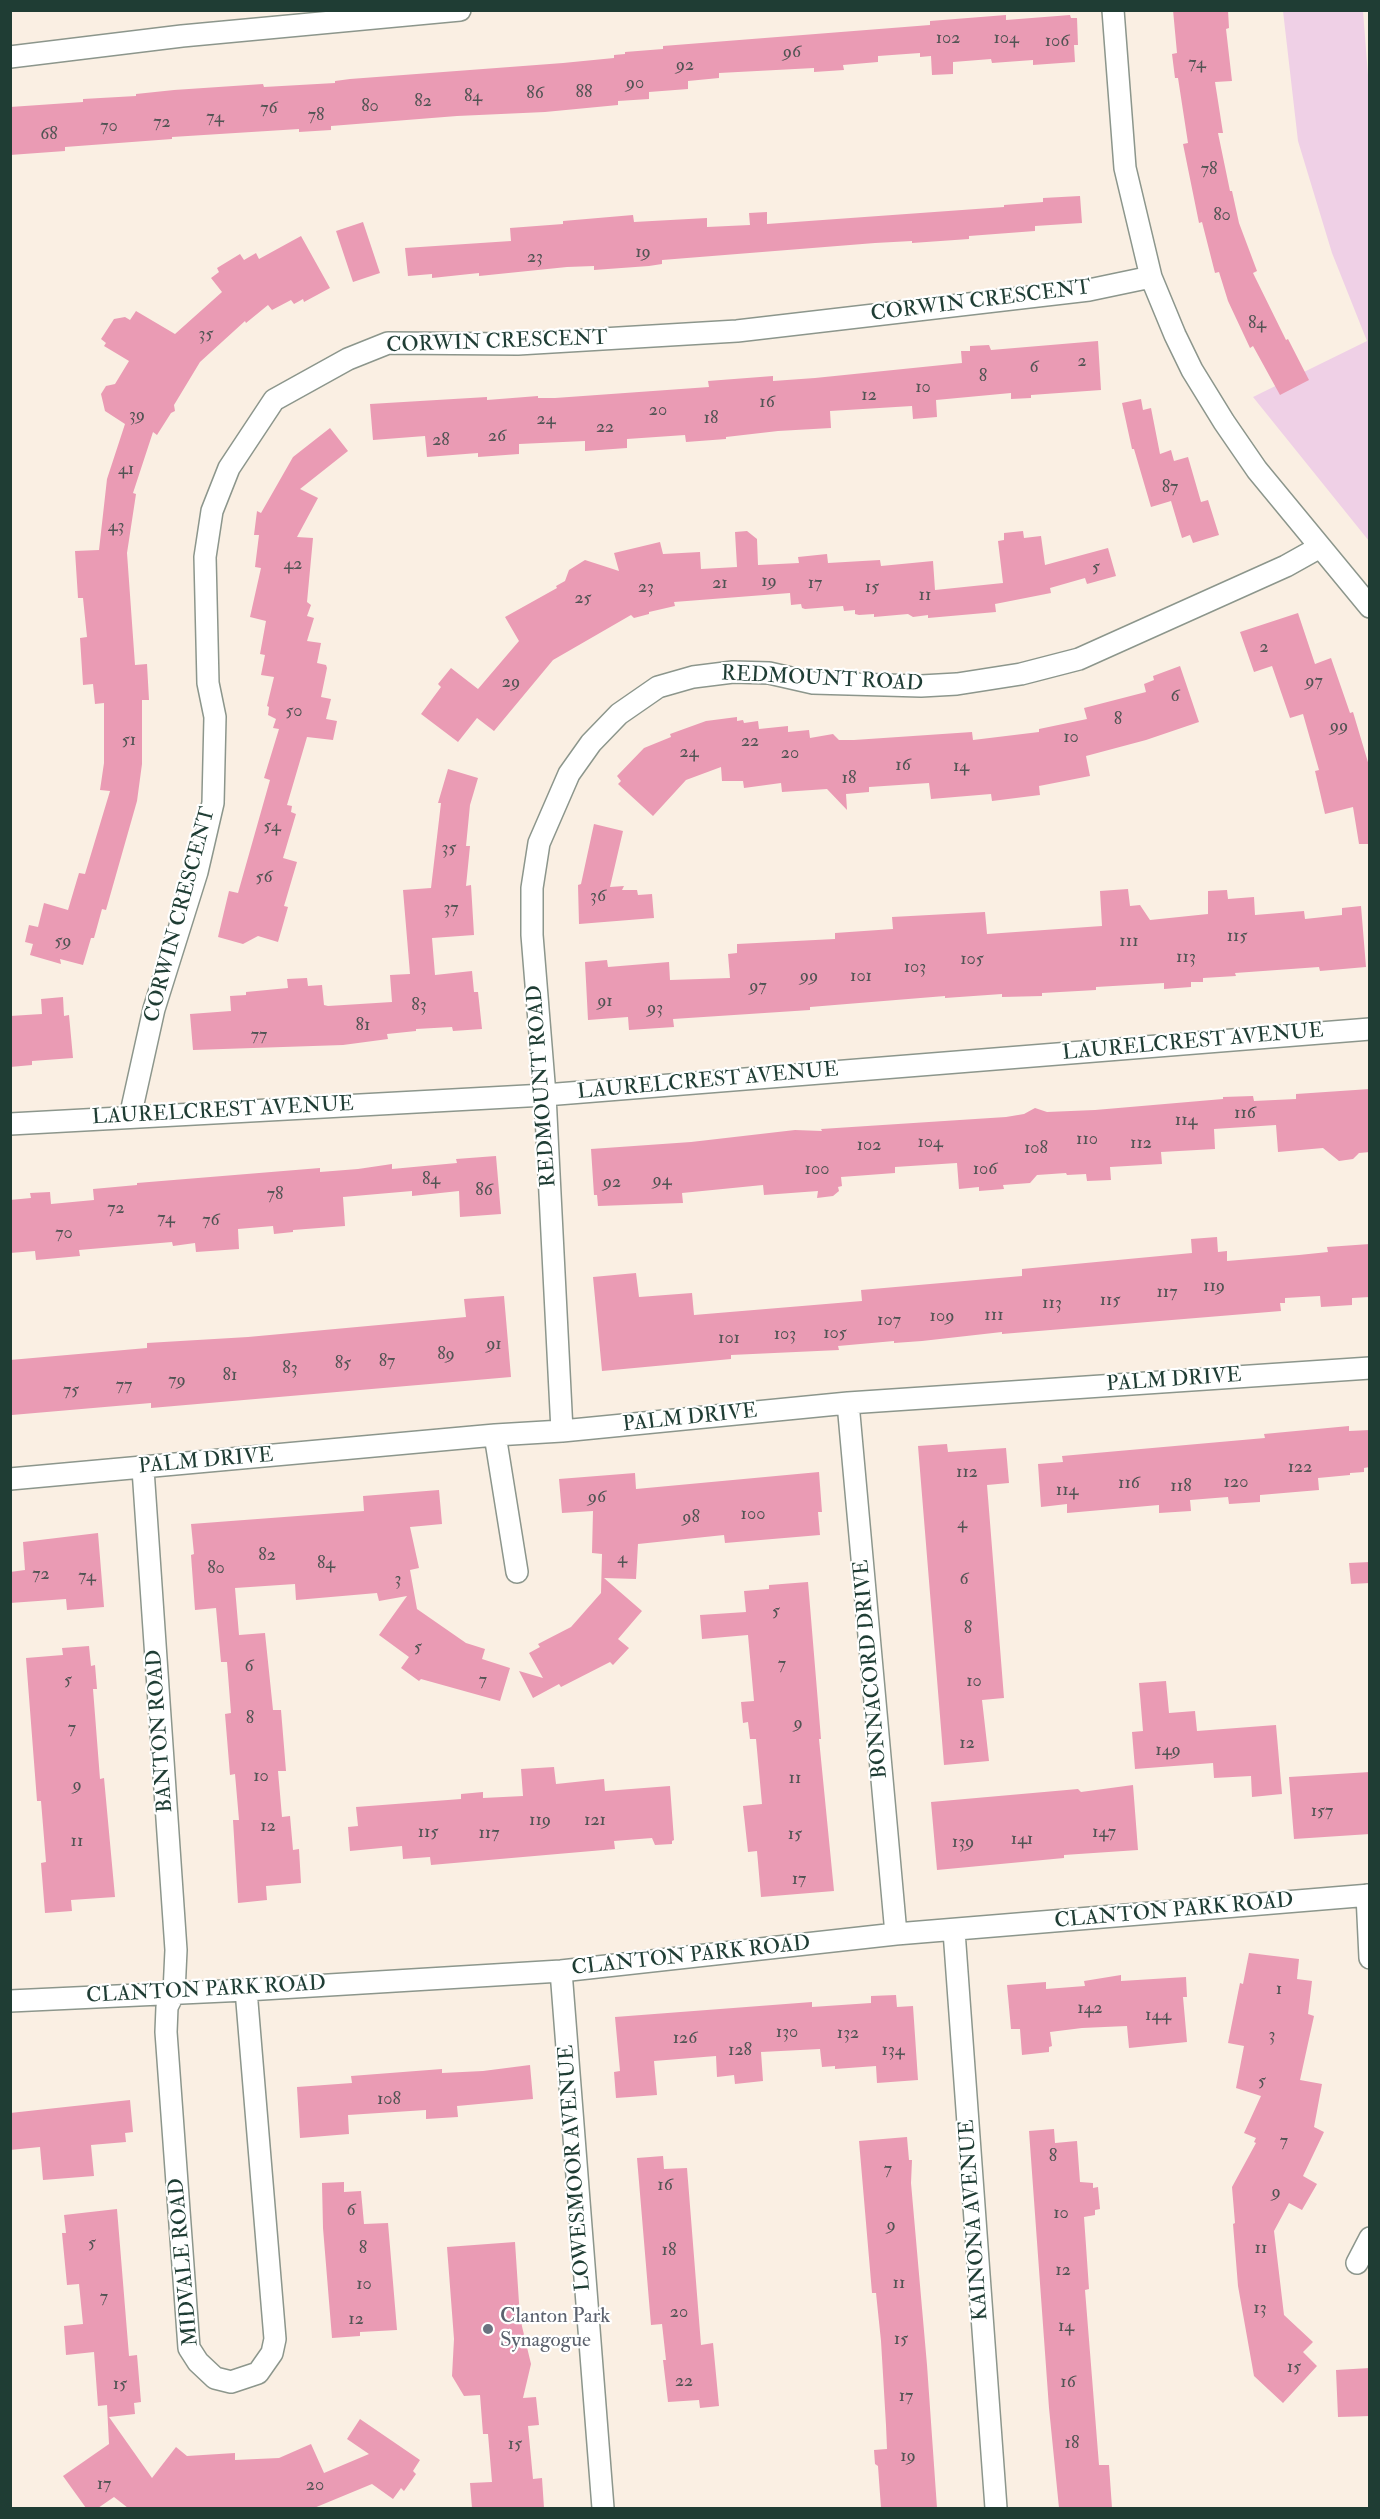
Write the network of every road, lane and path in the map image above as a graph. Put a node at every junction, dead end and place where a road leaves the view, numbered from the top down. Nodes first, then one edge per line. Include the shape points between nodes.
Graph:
1 (460, 10) edge
2 (1113, 10) edge
3 (10, 57) edge
4 (1151, 278) junction
5 (1320, 547) junction
6 (1370, 607) edge
7 (1370, 1029) edge
8 (545, 1095) junction
9 (129, 1117) junction
10 (10, 1124) edge
11 (1370, 1368) edge
12 (848, 1403) junction
13 (562, 1431) junction
14 (495, 1435) junction
15 (143, 1469) junction
16 (10, 1479) edge
17 (517, 1572) dead end
18 (1368, 1895) edge
19 (954, 1931) junction
20 (896, 1934) junction
21 (1370, 1958) edge
22 (561, 1971) junction
23 (246, 1990) junction
24 (174, 1993) junction
25 (10, 2001) edge
26 (1370, 2238) edge
27 (1357, 2263) dead end
28 (603, 2508) edge
29 (996, 2508) edge

1 - 3 street
2 - 4 street via 1125,168
4 - 5 street via 1192,370 1224,422 1257,470
4 - 9 street, CORWIN CRESCENT via 1077,291 737,330 518,344 388,343 348,359 274,399 229,468 212,511 205,557 208,683 215,717 213,803 197,872 154,1009
5 - 6 street
5 - 8 street, REDMOUNT ROAD via 1286,566 1079,658 1021,674 921,686 813,684 769,673 733,672 658,687 619,714 569,774 539,843 532,888 532,935
7 - 8 street, LAURELCREST AVENUE
8 - 9 street, LAURELCREST AVENUE
8 - 13 street, REDMOUNT ROAD
9 - 10 street, LAURELCREST AVENUE
11 - 12 street, PALM DRIVE
12 - 13 street, PALM DRIVE
12 - 20 street, BONNACORD DRIVE
13 - 14 street, PALM DRIVE
14 - 15 street, PALM DRIVE
14 - 17 street
15 - 16 street, PALM DRIVE
15 - 24 street, BANTON ROAD via 176,1950
18 - 19 street, CLANTON PARK ROAD
18 - 21 street
19 - 20 street, CLANTON PARK ROAD
19 - 29 street, KAINONA AVENUE
20 - 22 street, CLANTON PARK ROAD
22 - 23 street, CLANTON PARK ROAD
22 - 28 street, LOWESMOOR AVENUE
23 - 24 street, CLANTON PARK ROAD
23 - 24 street, MIDVALE ROAD via 275,2339 272,2353 258,2373 231,2382 215,2378 189,2348 166,2032 167,2007
24 - 25 street, CLANTON PARK ROAD
26 - 27 street

